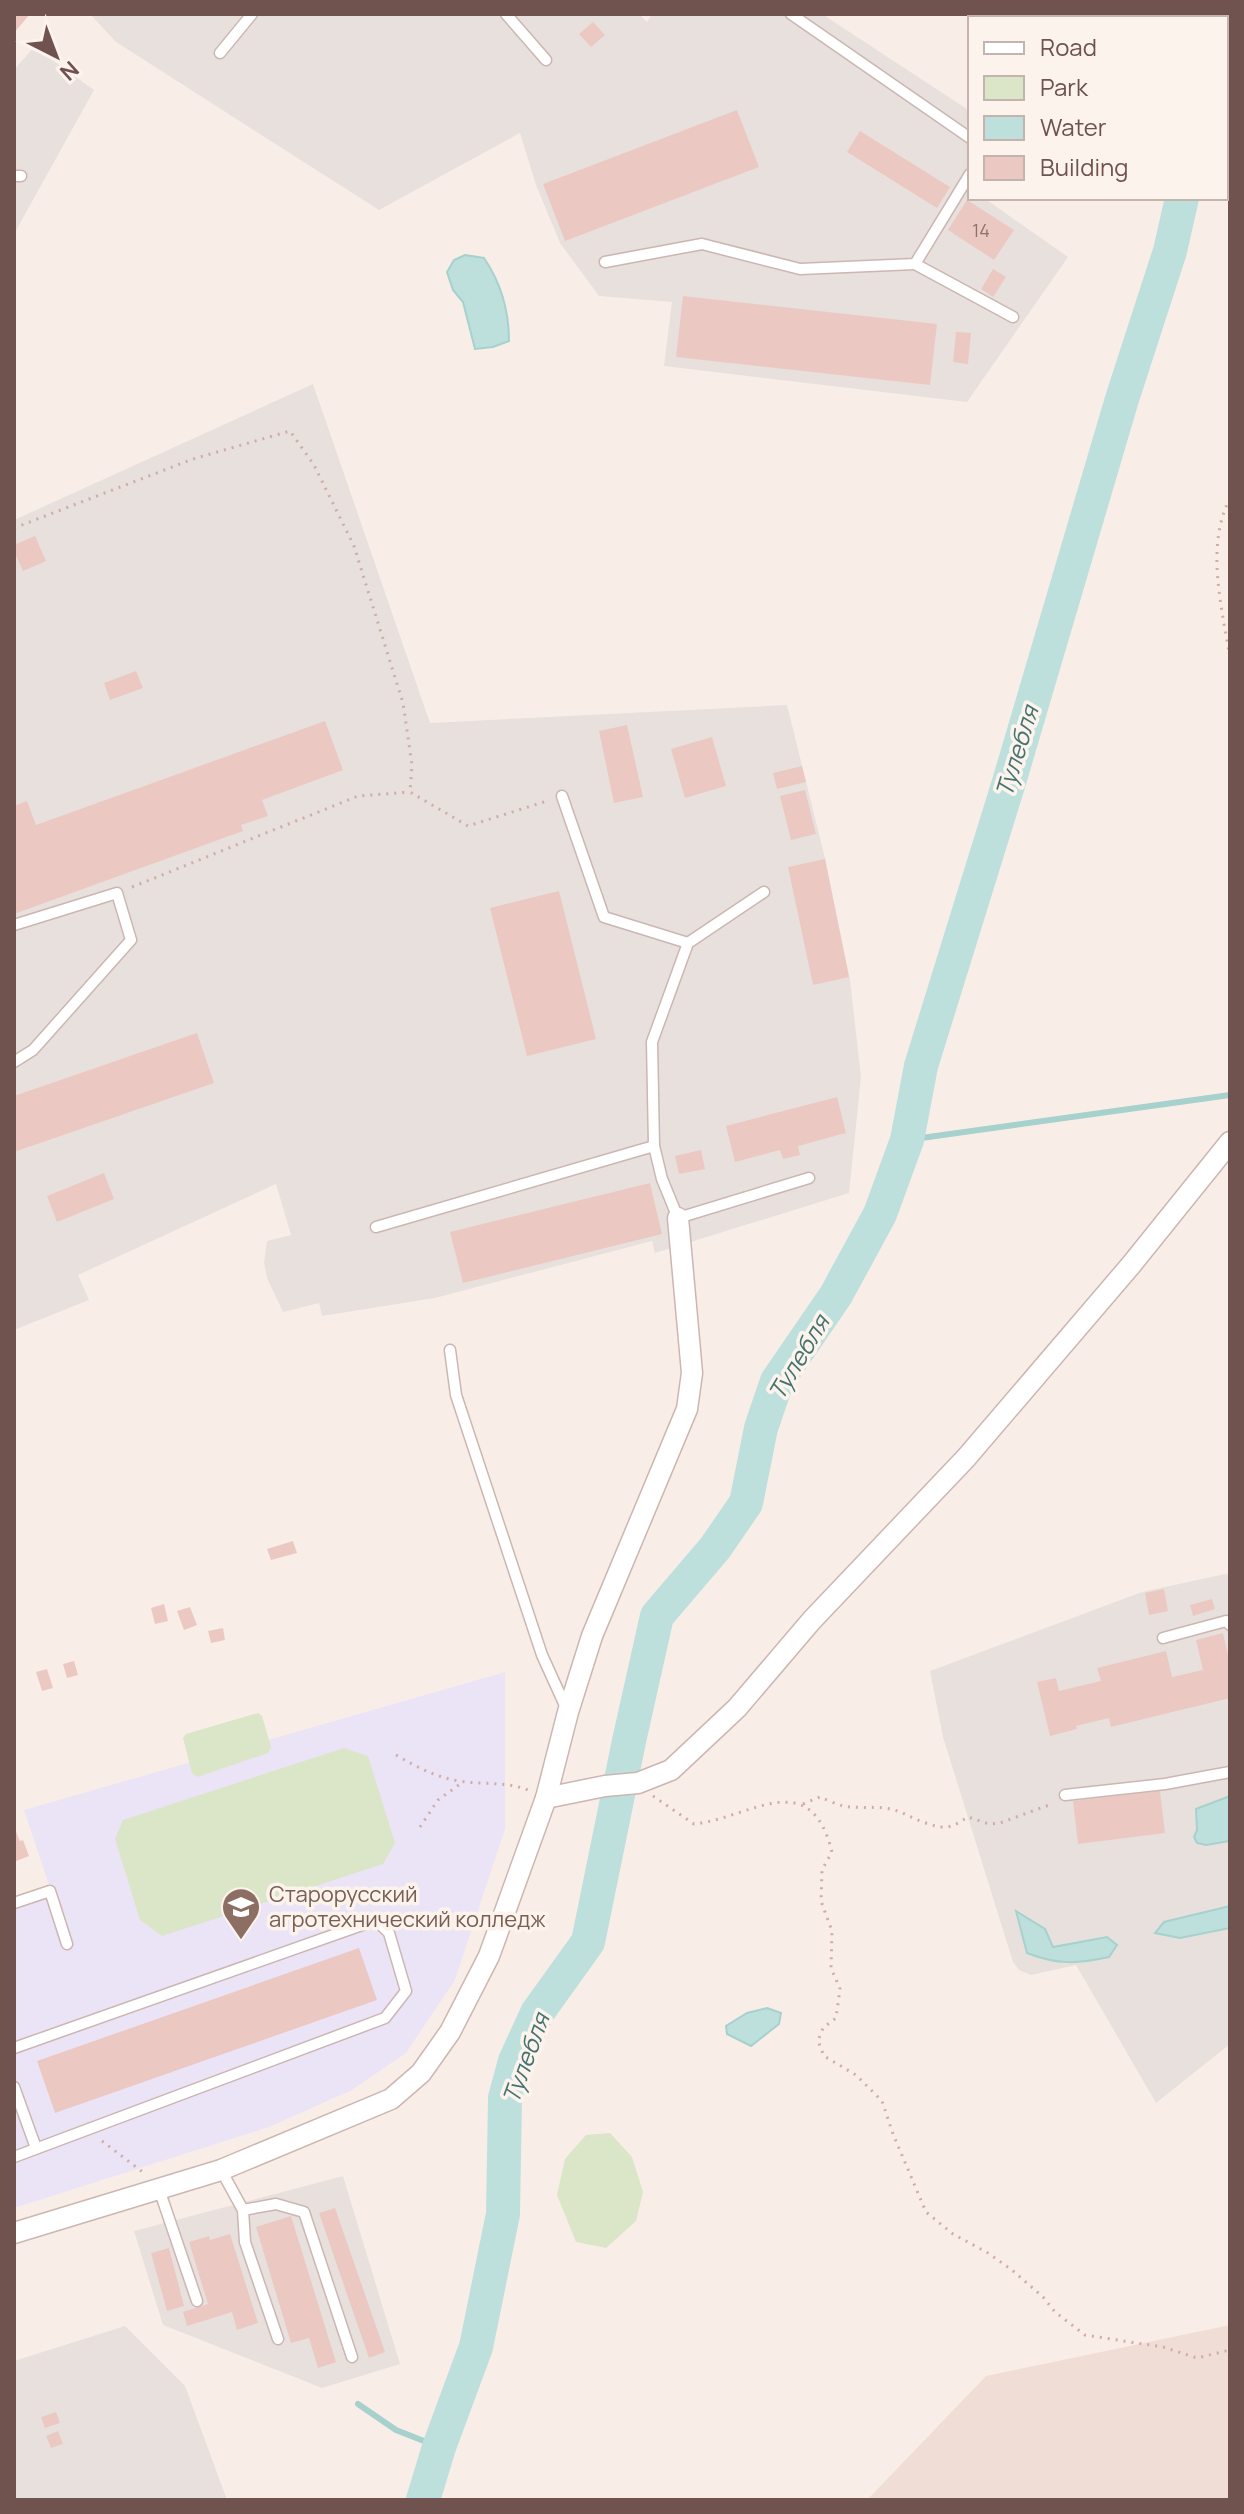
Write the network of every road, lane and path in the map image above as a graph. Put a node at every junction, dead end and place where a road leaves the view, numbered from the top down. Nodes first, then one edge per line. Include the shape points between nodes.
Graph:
1 (252, 14) edge
2 (506, 14) edge
3 (791, 14) edge
4 (220, 53) dead end
5 (546, 60) dead end
6 (968, 137) edge
7 (968, 177) edge
8 (605, 262) dead end
9 (915, 264) junction
10 (1013, 317) dead end
11 (1230, 498) edge
12 (14, 528) edge
13 (1230, 659) edge
14 (410, 792) junction
15 (562, 796) joint
16 (764, 892) dead end
17 (117, 893) junction
18 (14, 925) edge
19 (688, 943) junction
20 (14, 1062) edge
21 (1230, 1142) edge
22 (654, 1146) junction
23 (809, 1178) dead end
24 (678, 1218) junction
25 (376, 1227) dead end
26 (450, 1350) dead end
27 (1230, 1625) edge
28 (1163, 1638) dead end
29 (568, 1712) junction
30 (396, 1755) dead end
31 (1230, 1772) edge
32 (463, 1782) junction
33 (638, 1783) junction
34 (1065, 1795) joint
35 (546, 1798) junction
36 (803, 1804) junction
37 (420, 1827) dead end
38 (14, 1903) edge
39 (67, 1944) dead end
40 (14, 2048) edge
41 (14, 2087) edge
42 (86, 2130) junction
43 (36, 2148) junction
44 (14, 2157) edge
45 (221, 2170) junction
46 (159, 2189) junction
47 (243, 2210) junction
48 (14, 2233) edge
49 (197, 2301) dead end
50 (278, 2339) dead end
51 (1230, 2350) edge
52 (352, 2357) dead end

1 - 4 lane
2 - 5 lane
3 - 6 lane
7 - 9 lane
8 - 9 lane via 702,244 800,269
9 - 10 lane
11 - 13 path via 1221,516 1216,560
12 - 14 path via 193,459 290,431 314,465 354,546 403,703 412,765
14 - 15 path via 468,826
14 - 17 path via 358,796
15 - 19 lane via 604,917
16 - 19 lane
17 - 18 lane
17 - 20 lane via 131,940 33,1050
19 - 22 lane via 652,1042
21 - 33 street via 966,1458 812,1620 737,1708 671,1770
22 - 24 lane
22 - 25 lane
23 - 24 lane
24 - 29 street via 692,1373 687,1409 592,1636
26 - 29 lane via 456,1395 542,1655
27 - 28 lane via 1226,1621
29 - 35 street
30 - 32 path via 431,1775
31 - 34 lane
32 - 35 path via 514,1785
32 - 37 path via 438,1800
33 - 35 street
33 - 36 path via 694,1824 756,1805
34 - 36 path via 1047,1808 1000,1823 968,1817 941,1828 879,1806 844,1806 820,1797
35 - 45 street via 489,1956 450,2032 421,2073 391,2099
36 - 51 path via 813,1811 832,1852 822,1870 821,1901 832,1931 831,1968 840,1989 836,2018 823,2028 818,2041 824,2056 856,2075 882,2101 926,2212 1012,2270 1085,2335 1197,2358
38 - 39 lane via 50,1891
40 - 42 lane via 376,1920 389,1933 406,1991 385,2018
41 - 43 lane
42 - 43 lane
42 - 46 path
43 - 44 lane
45 - 46 street
45 - 47 lane
46 - 48 street
46 - 49 lane
47 - 50 lane via 245,2242
47 - 52 lane via 276,2204 304,2212

